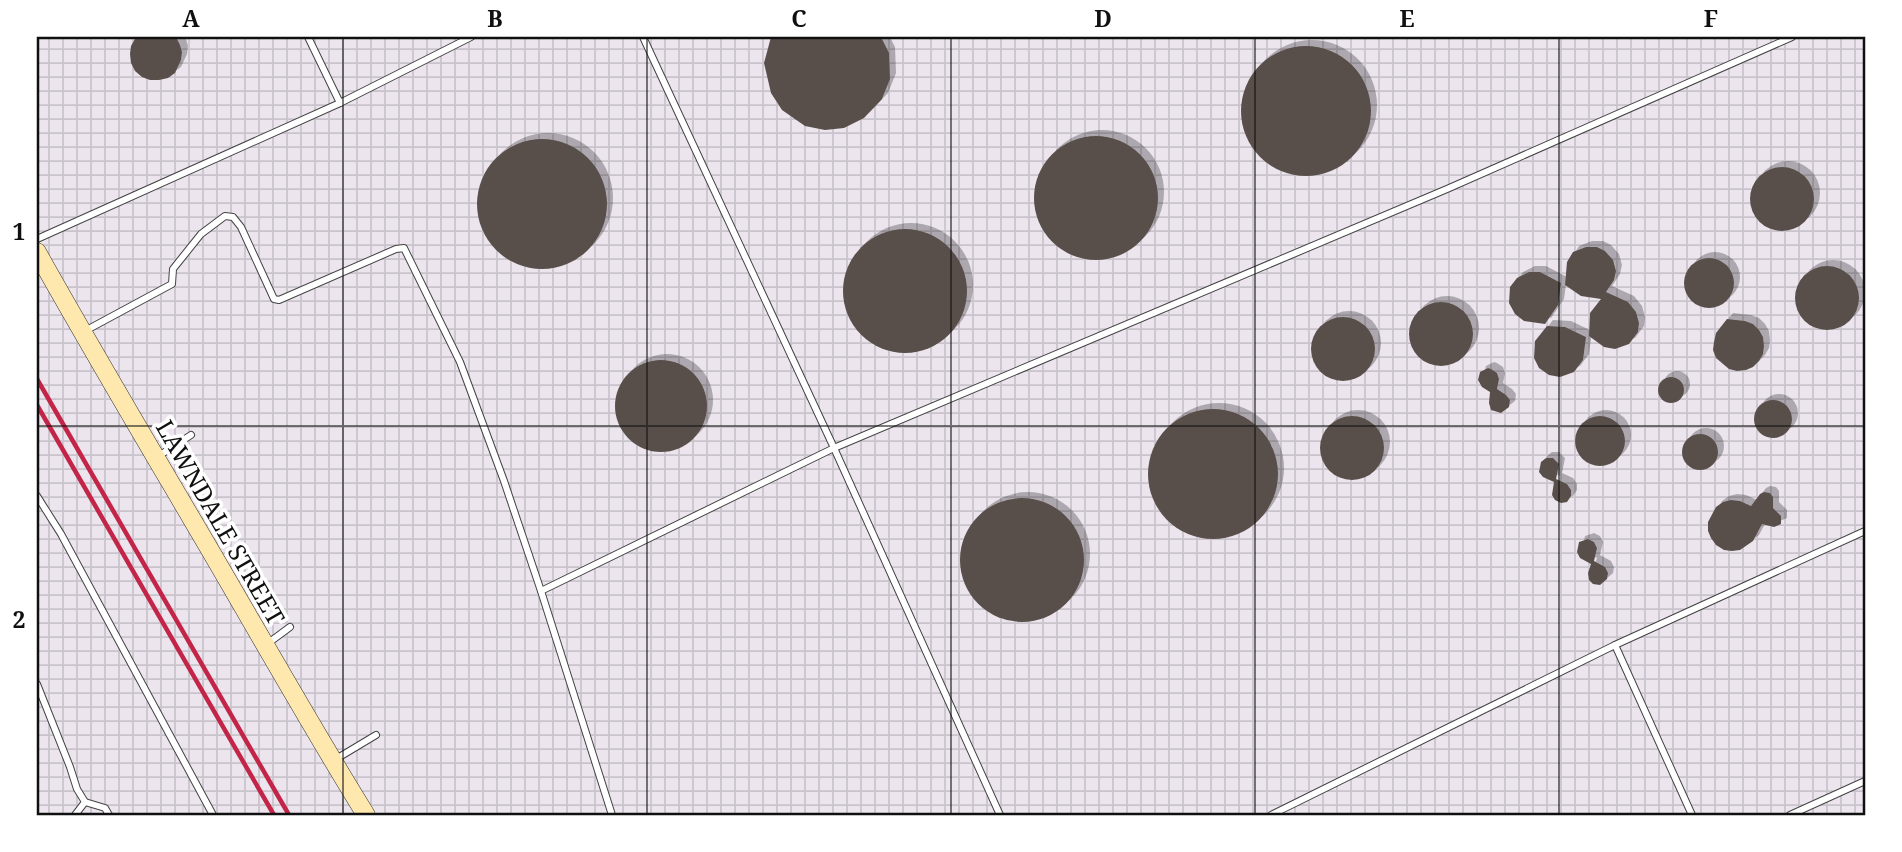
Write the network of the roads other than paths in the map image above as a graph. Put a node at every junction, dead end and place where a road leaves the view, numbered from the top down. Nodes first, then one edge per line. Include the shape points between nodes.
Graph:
1 (309, 37) edge
2 (471, 37) edge
3 (643, 37) edge
4 (1792, 37) edge
5 (340, 103) junction
6 (37, 239) edge
7 (37, 252) edge
8 (82, 333) junction
9 (191, 435) dead end
10 (834, 448) junction
11 (156, 458) junction
12 (37, 496) edge
13 (1865, 531) edge
14 (541, 591) junction
15 (290, 627) dead end
16 (265, 645) junction
17 (1615, 645) junction
18 (37, 684) edge
19 (376, 735) dead end
20 (333, 761) junction
21 (1865, 781) edge
22 (85, 802) junction
23 (75, 815) edge
24 (109, 815) edge
25 (213, 815) edge
26 (366, 815) edge
27 (612, 815) edge
28 (1000, 815) edge
29 (1271, 815) edge
30 (1692, 815) edge
31 (1790, 815) edge

1 - 5 lane
2 - 5 lane
3 - 10 lane
4 - 10 lane via 1447,189
5 - 6 lane
7 - 8 main road, LAWNDALE STREET
8 - 11 main road, LAWNDALE STREET
8 - 14 lane via 172,284 173,268 201,233 225,216 233,217 242,227 274,299 279,300 404,248 460,362
9 - 11 lane
10 - 14 lane
10 - 28 lane
11 - 16 main road, LAWNDALE STREET
12 - 25 lane
13 - 17 lane
14 - 27 lane
15 - 16 lane
16 - 20 main road, LAWNDALE STREET
17 - 29 lane
17 - 30 lane
18 - 22 lane
19 - 20 lane
20 - 26 main road, LAWNDALE STREET
21 - 31 lane
22 - 23 lane
22 - 24 lane via 105,808

